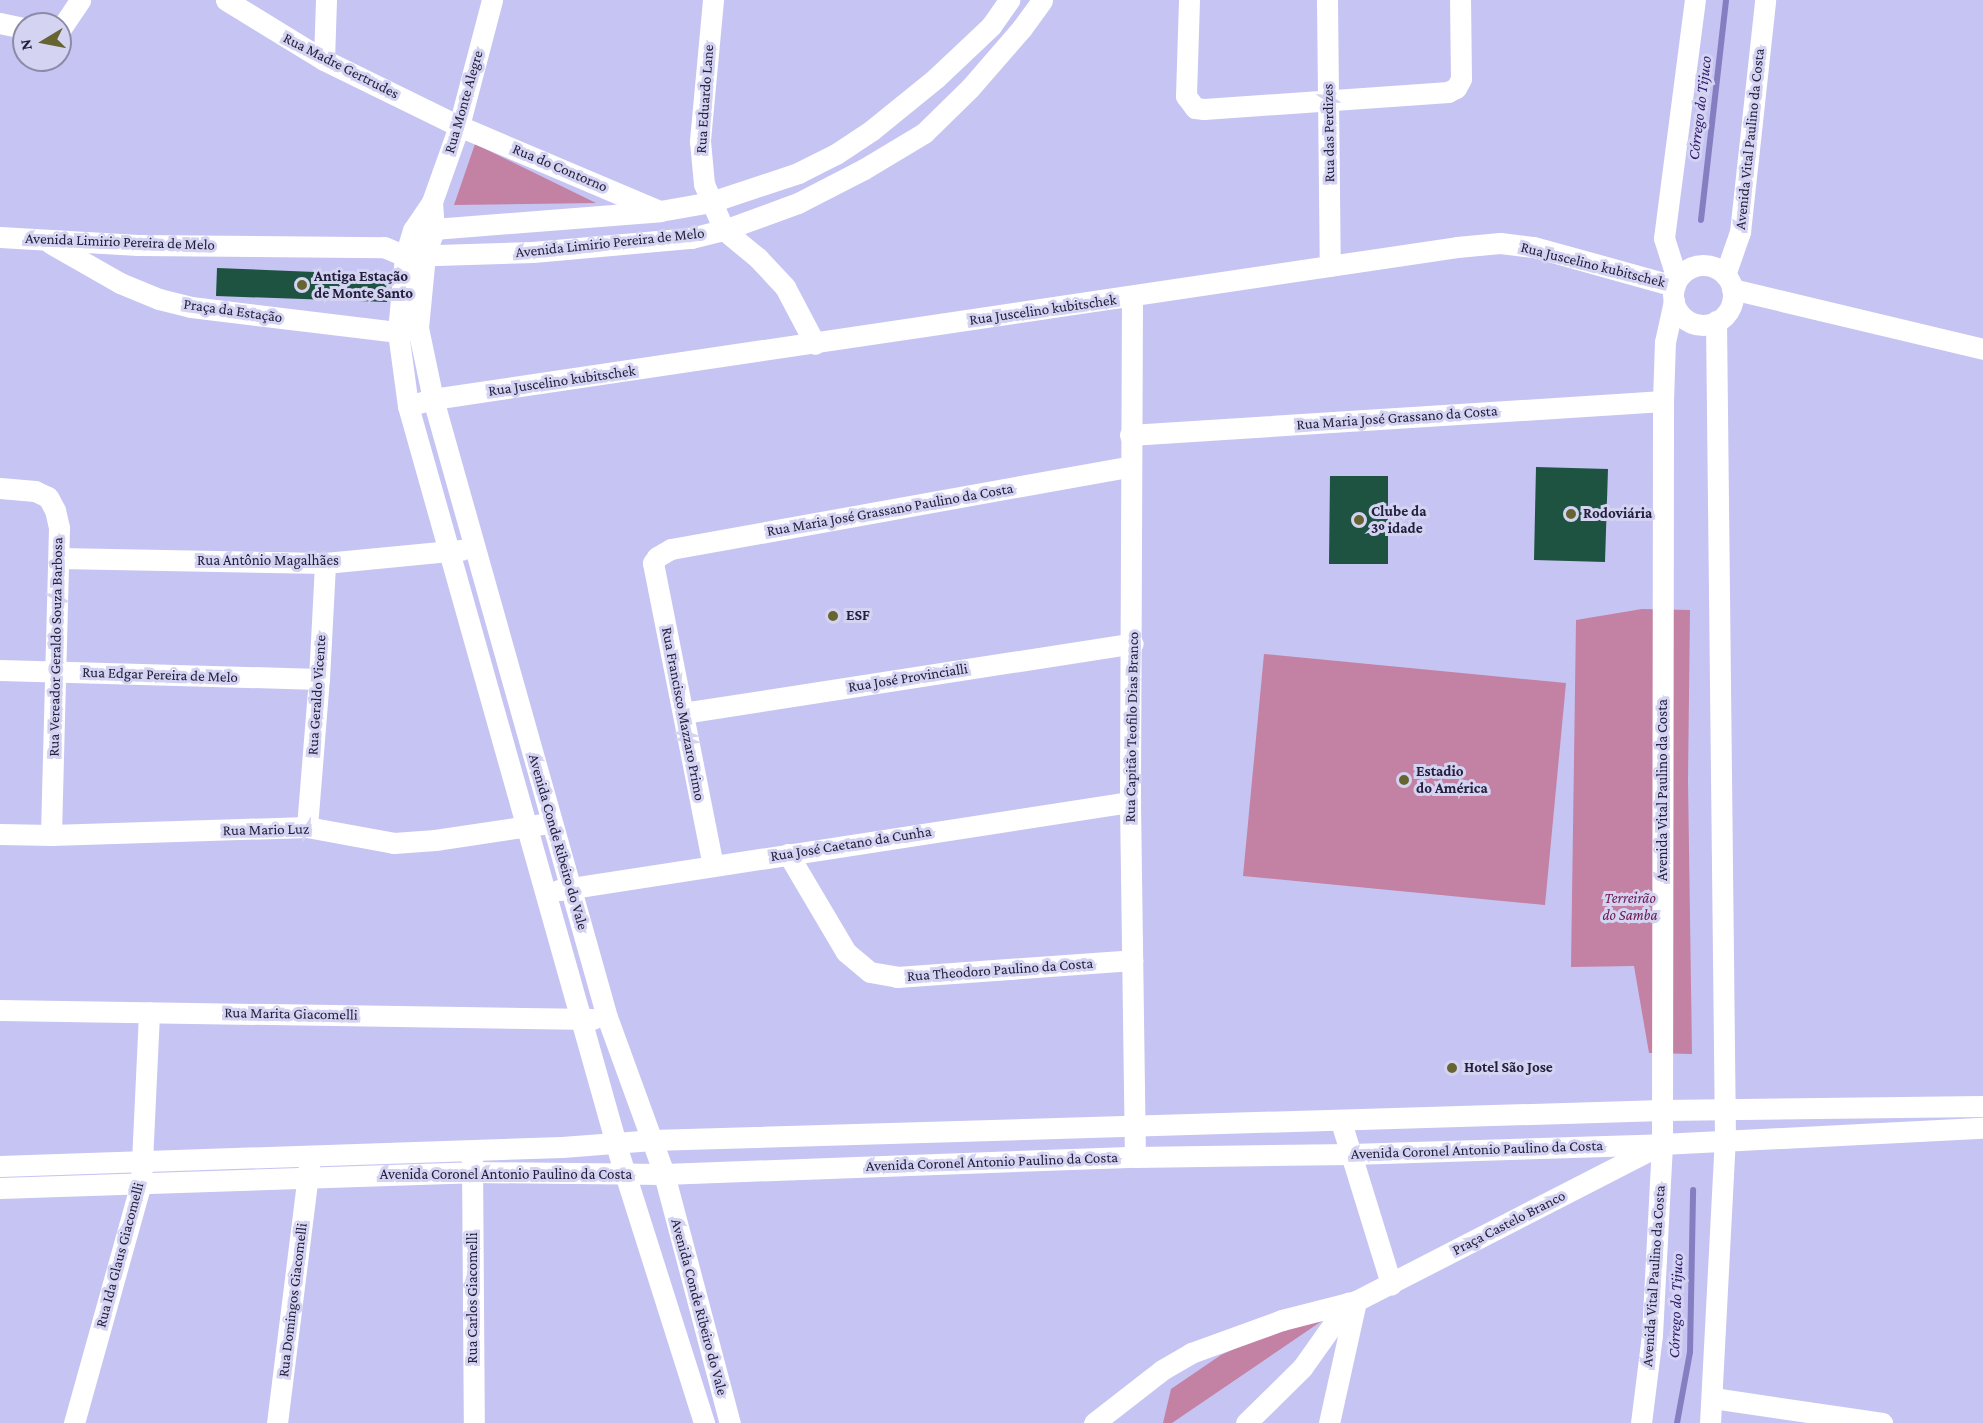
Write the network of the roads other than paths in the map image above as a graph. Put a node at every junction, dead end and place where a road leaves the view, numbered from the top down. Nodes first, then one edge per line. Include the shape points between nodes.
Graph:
1 (226, 0) edge
2 (326, 0) edge
3 (492, 0) edge
4 (713, 0) edge
5 (1009, 0) edge
6 (1041, 0) edge
7 (1189, 0) edge
8 (1327, 0) edge
9 (1460, 0) edge
10 (1695, 0) edge
11 (1764, 0) edge
12 (324, 60) junction
13 (1329, 99) junction
14 (459, 126) junction
15 (711, 202) junction
16 (660, 211) junction
17 (424, 230) junction
18 (724, 230) junction
19 (0, 237) edge
20 (47, 242) junction
21 (384, 247) junction
22 (415, 256) junction
23 (1330, 266) junction
24 (1729, 282) junction
25 (1675, 289) junction
26 (1132, 297) junction
27 (1716, 321) junction
28 (408, 330) junction
29 (814, 344) junction
30 (1983, 349) edge
31 (433, 399) junction
32 (1663, 401) junction
33 (408, 406) junction
34 (1130, 435) junction
35 (1131, 466) junction
36 (7, 488) edge
37 (476, 547) junction
38 (448, 552) junction
39 (58, 558) junction
40 (325, 563) junction
41 (653, 563) joint
42 (1133, 643) junction
43 (0, 670) edge
44 (56, 672) junction
45 (319, 680) junction
46 (683, 713) junction
47 (1131, 802) junction
48 (551, 821) junction
49 (307, 827) junction
50 (529, 828) junction
51 (0, 834) edge
52 (51, 835) junction
53 (788, 854) junction
54 (713, 866) junction
55 (572, 886) junction
56 (547, 893) junction
57 (1132, 960) junction
58 (0, 1010) edge
59 (149, 1012) junction
60 (607, 1017) junction
61 (582, 1020) junction
62 (1983, 1106) edge
63 (1724, 1109) junction
64 (1664, 1110) junction
65 (1489, 1116) junction
66 (1341, 1122) junction
67 (1135, 1126) junction
68 (1983, 1128) edge
69 (1725, 1139) junction
70 (652, 1140) junction
71 (616, 1143) junction
72 (1662, 1144) junction
73 (1491, 1149) junction
74 (472, 1150) junction
75 (1351, 1154) junction
76 (1135, 1157) junction
77 (143, 1162) junction
78 (0, 1166) edge
79 (309, 1166) junction
80 (472, 1172) junction
81 (625, 1174) junction
82 (664, 1174) junction
83 (141, 1183) junction
84 (0, 1188) edge
85 (686, 1257) junction
86 (654, 1264) junction
87 (1390, 1284) junction
88 (1352, 1302) junction
89 (717, 1372) junction
90 (690, 1379) junction
91 (1713, 1398) junction
92 (74, 1423) edge
93 (277, 1423) edge
94 (474, 1423) edge
95 (704, 1423) edge
96 (730, 1423) edge
97 (1094, 1423) edge
98 (1246, 1423) edge
99 (1329, 1423) edge
100 (1641, 1423) edge
101 (1710, 1423) edge
102 (1882, 1423) edge

1 - 12 street, Rua Madre Gertrudes
2 - 12 street
3 - 14 street, Rua Monte Alegre
4 - 15 street, Rua Eduardo Lane via 700,141 704,184
5 - 15 street, Avenida Limirio Pereira de Melo via 991,26 944,71 872,130 798,173
6 - 18 street, Avenida Limirio Pereira de Melo via 970,88 924,133 798,203
7 - 13 street via 1186,96 1196,108
8 - 13 street, Rua das Perdizes
9 - 13 street via 1461,79 1456,88 1448,92
10 - 25 street, Avenida Vital Paulino da Costa via 1664,238
11 - 24 street, Avenida Vital Paulino da Costa via 1740,232
12 - 14 street, Rua Madre Gertrudes
13 - 23 street, Rua das Perdizes
14 - 16 street, Rua do Contorno
14 - 17 street, Rua Monte Alegre
15 - 16 street, Avenida Limirio Pereira de Melo
15 - 18 street, Rua Eduardo Lane
16 - 17 street, Avenida Limirio Pereira de Melo
17 - 21 street, Avenida Limirio Pereira de Melo
17 - 22 street, Rua Monte Alegre
18 - 22 street, Avenida Limirio Pereira de Melo via 660,242
18 - 29 street via 775,274
19 - 20 street, Avenida Limirio Pereira de Melo
20 - 21 street, Avenida Limirio Pereira de Melo
20 - 28 street, Praça da Estação via 120,283 191,307
21 - 22 street, Avenida Limirio Pereira de Melo
22 - 28 street, Avenida Conde Ribeiro do Vale
23 - 25 street, Rua Juscelino kubitschek via 1500,243 1534,247
23 - 26 street, Rua Juscelino kubitschek
24 - 25 street via 1709,266 1700,265 1691,268
24 - 27 street via 1730,308
24 - 30 street
25 - 27 street via 1681,315 1689,321
25 - 32 street, Avenida Vital Paulino da Costa via 1665,342
26 - 29 street, Rua Juscelino kubitschek
26 - 34 street, Rua Capitão Teofilo Dias Branco
27 - 63 street
28 - 31 street, Avenida Conde Ribeiro do Vale
28 - 33 street, Avenida Conde Ribeiro do Vale
29 - 31 street, Rua Juscelino kubitschek
31 - 33 street, Rua Juscelino kubitschek
31 - 37 street, Avenida Conde Ribeiro do Vale
32 - 34 street, Rua Maria José Grassano da Costa
32 - 64 street, Avenida Vital Paulino da Costa
33 - 38 street, Avenida Conde Ribeiro do Vale
34 - 35 street, Rua Capitão Teofilo Dias Branco
35 - 41 street, Rua Maria José Grassano Paulino da Costa via 672,549
35 - 42 street, Rua Capitão Teofilo Dias Branco
36 - 39 street, Rua Vereador Geraldo Souza Barbosa via 48,497 58,528
37 - 38 street, Rua Antônio Magalhães
37 - 48 street, Avenida Conde Ribeiro do Vale
38 - 40 street, Rua Antônio Magalhães
38 - 50 street, Avenida Conde Ribeiro do Vale
39 - 40 street, Rua Antônio Magalhães
39 - 44 street, Rua Vereador Geraldo Souza Barbosa
40 - 45 street, Rua Geraldo Vicente
41 - 46 street, Rua Francisco Mazzaro Primo
42 - 46 street, Rua José Provincialli
42 - 47 street, Rua Capitão Teofilo Dias Branco
43 - 44 street, Rua Edgar Pereira de Melo
44 - 45 street, Rua Edgar Pereira de Melo
44 - 52 street, Rua Vereador Geraldo Souza Barbosa
45 - 49 street, Rua Geraldo Vicente
46 - 54 street, Rua Francisco Mazzaro Primo
47 - 53 street, Rua José Caetano da Cunha
47 - 57 street, Rua Capitão Teofilo Dias Branco
48 - 50 street, Rua Mario Luz
48 - 55 street, Avenida Conde Ribeiro do Vale
49 - 50 street, Rua Mario Luz via 394,843
49 - 52 street, Rua Mario Luz
50 - 56 street, Avenida Conde Ribeiro do Vale
51 - 52 street, Rua Mario Luz
53 - 54 street, Rua José Caetano da Cunha
53 - 57 street, Rua Theodoro Paulino da Costa via 846,952 870,972 897,977
54 - 55 street, Rua José Caetano da Cunha
55 - 56 street, Rua José Caetano da Cunha
55 - 60 street, Avenida Conde Ribeiro do Vale
56 - 61 street, Avenida Conde Ribeiro do Vale
57 - 67 street, Rua Capitão Teofilo Dias Branco
58 - 59 street, Rua Marita Giacomelli
59 - 61 street, Rua Marita Giacomelli
59 - 77 street, Rua Ida Glaus Giacomelli
60 - 61 street, Rua Marita Giacomelli
60 - 70 street, Avenida Conde Ribeiro do Vale
61 - 71 street, Avenida Conde Ribeiro do Vale
62 - 63 street, Avenida Coronel Antonio Paulino da Costa
63 - 64 street, Avenida Coronel Antonio Paulino da Costa
63 - 69 street
64 - 65 street, Avenida Coronel Antonio Paulino da Costa
64 - 72 street, Avenida Vital Paulino da Costa
65 - 66 street, Avenida Coronel Antonio Paulino da Costa
65 - 73 street
66 - 67 street, Avenida Coronel Antonio Paulino da Costa
66 - 75 street
67 - 70 street, Avenida Coronel Antonio Paulino da Costa
67 - 76 street, Rua Capitão Teofilo Dias Branco
68 - 69 street, Avenida Coronel Antonio Paulino da Costa
69 - 72 street, Avenida Coronel Antonio Paulino da Costa
69 - 91 street
70 - 71 street, Avenida Coronel Antonio Paulino da Costa
70 - 82 street, Avenida Conde Ribeiro do Vale
71 - 74 street, Avenida Coronel Antonio Paulino da Costa
71 - 81 street, Avenida Conde Ribeiro do Vale
72 - 73 street, Avenida Coronel Antonio Paulino da Costa
72 - 87 street, Praça Castelo Branco
72 - 100 street, Avenida Vital Paulino da Costa via 1652,1335
73 - 75 street, Avenida Coronel Antonio Paulino da Costa
74 - 79 street, Avenida Coronel Antonio Paulino da Costa
74 - 80 street, Rua Carlos Giacomelli
75 - 76 street, Avenida Coronel Antonio Paulino da Costa
75 - 87 street
76 - 82 street, Avenida Coronel Antonio Paulino da Costa
77 - 78 street, Avenida Coronel Antonio Paulino da Costa
77 - 79 street, Avenida Coronel Antonio Paulino da Costa
77 - 83 street, Rua Ida Glaus Giacomelli
79 - 80 street, Avenida Coronel Antonio Paulino da Costa
79 - 83 street, Avenida Coronel Antonio Paulino da Costa
79 - 93 street, Rua Domingos Giacomelli
80 - 81 street, Avenida Coronel Antonio Paulino da Costa
80 - 94 street, Rua Carlos Giacomelli
81 - 82 street, Avenida Coronel Antonio Paulino da Costa
81 - 86 street, Avenida Conde Ribeiro do Vale
82 - 85 street, Avenida Conde Ribeiro do Vale
83 - 84 street, Avenida Coronel Antonio Paulino da Costa
83 - 92 street, Rua Ida Glaus Giacomelli
85 - 86 street
85 - 89 street, Avenida Conde Ribeiro do Vale
86 - 90 street, Avenida Conde Ribeiro do Vale
87 - 88 street, Praça Castelo Branco
88 - 97 street, Praça Castelo Branco via 1282,1320 1191,1353 1162,1370
88 - 98 street via 1302,1368
88 - 99 street
89 - 90 street
89 - 96 street, Avenida Conde Ribeiro do Vale
90 - 95 street, Avenida Conde Ribeiro do Vale
91 - 101 street
91 - 102 street

